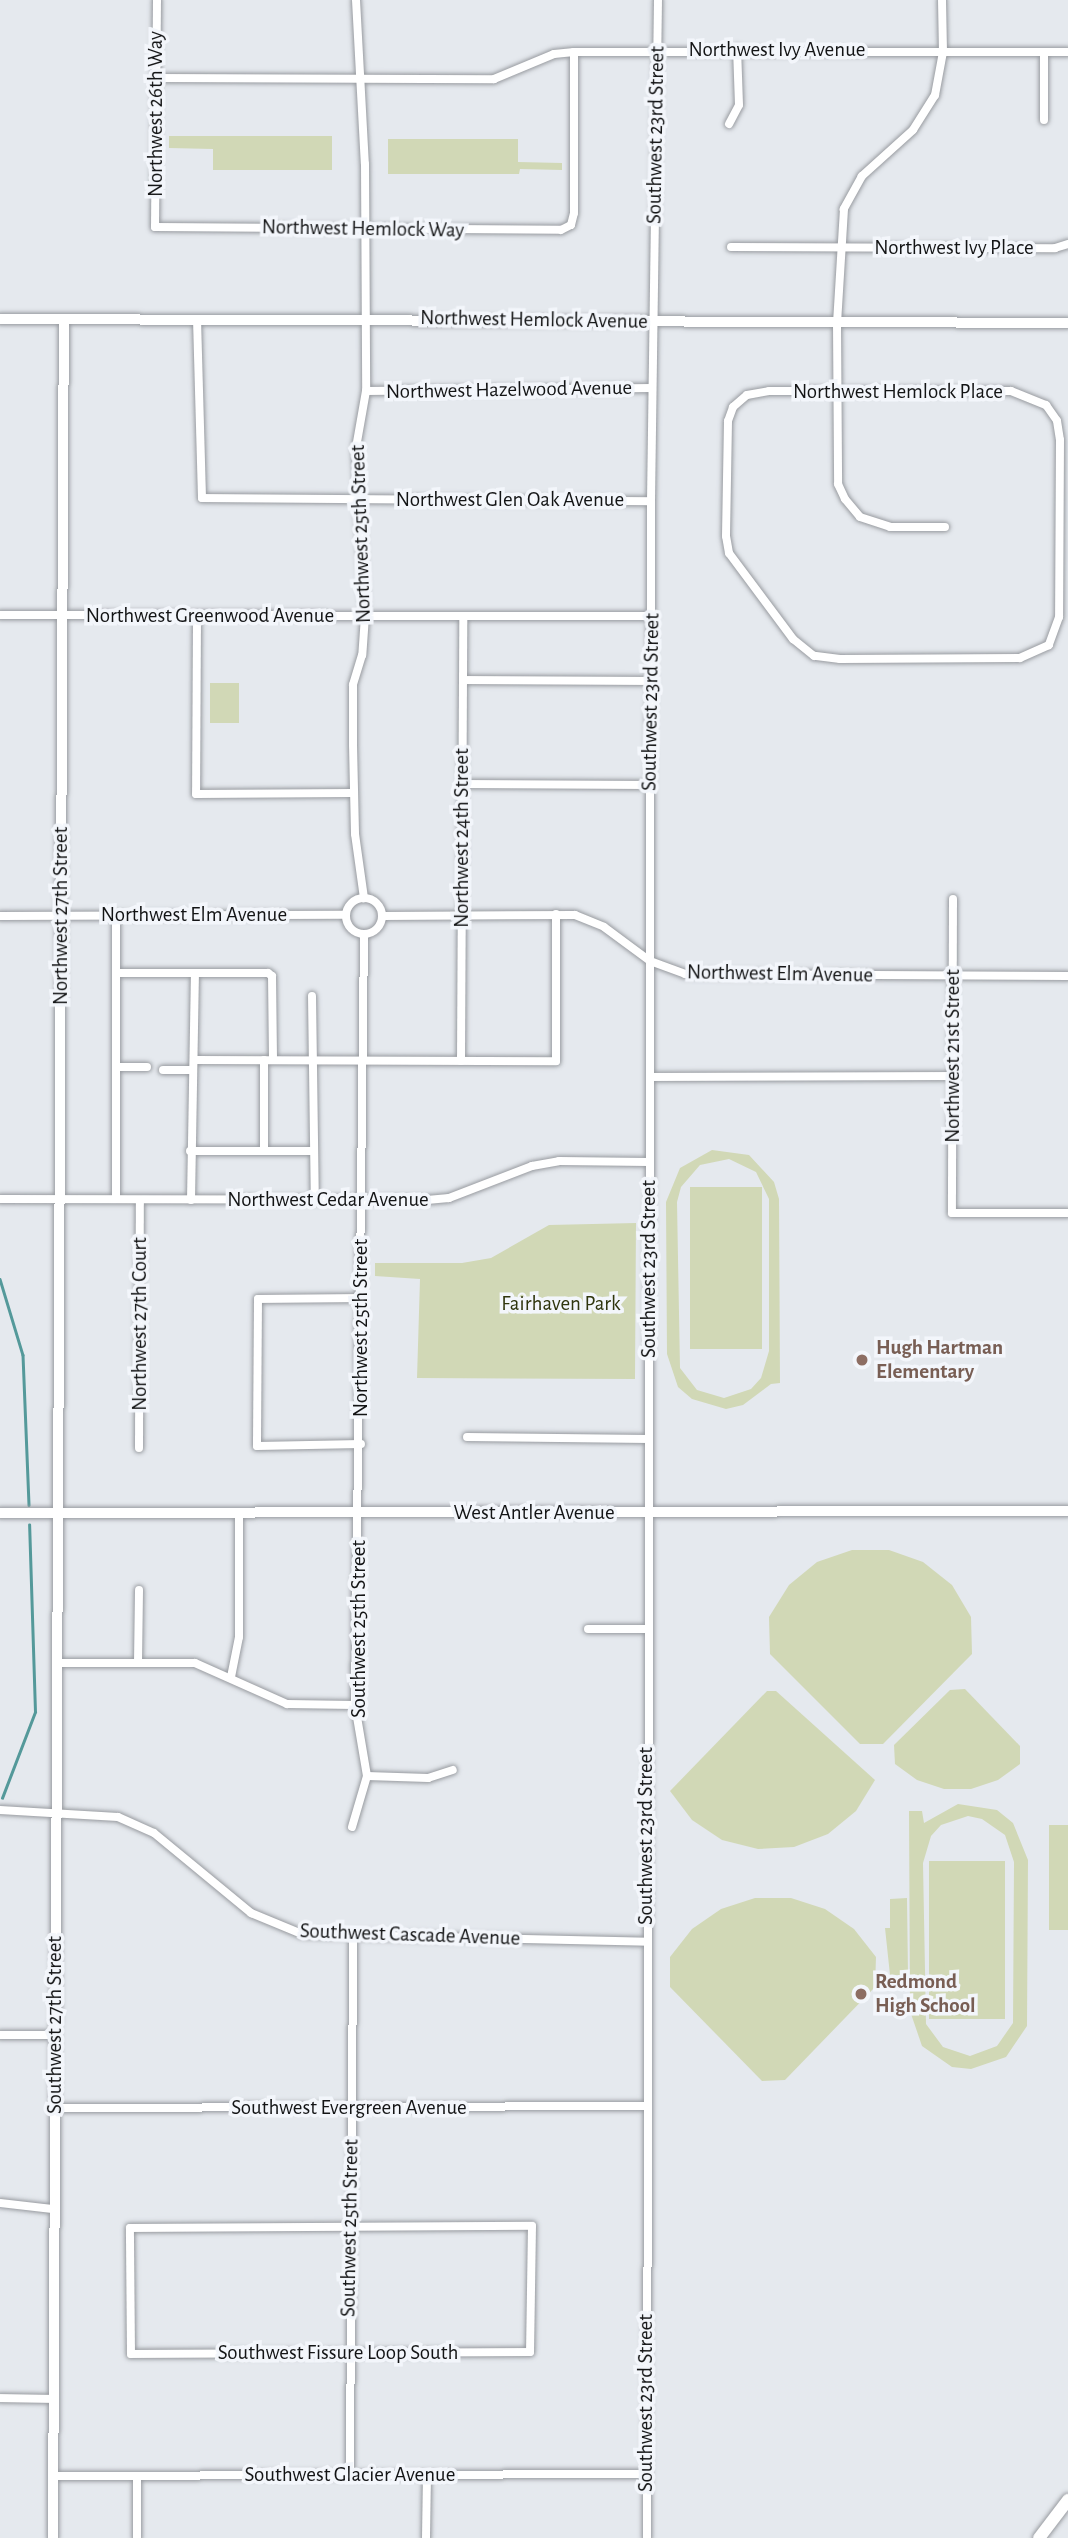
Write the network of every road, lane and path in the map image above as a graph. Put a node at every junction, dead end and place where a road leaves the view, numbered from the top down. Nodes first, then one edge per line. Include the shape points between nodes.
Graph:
1 (157, 0) edge
2 (356, 0) edge
3 (658, 0) edge
4 (942, 0) edge
5 (737, 49) junction
6 (657, 50) junction
7 (573, 52) junction
8 (943, 52) junction
9 (1044, 52) junction
10 (1068, 52) edge
11 (359, 75) junction
12 (156, 78) junction
13 (1044, 120) dead end
14 (729, 124) dead end
15 (155, 227) joint
16 (366, 229) junction
17 (1068, 244) edge
18 (731, 247) dead end
19 (840, 247) junction
20 (197, 318) junction
21 (0, 319) edge
22 (64, 319) junction
23 (365, 319) junction
24 (653, 321) junction
25 (1068, 323) edge
26 (837, 324) junction
27 (652, 388) junction
28 (366, 391) junction
29 (838, 392) junction
30 (362, 499) junction
31 (651, 501) junction
32 (1064, 519) edge
33 (944, 527) dead end
34 (0, 615) edge
35 (62, 616) junction
36 (197, 616) junction
37 (365, 616) junction
38 (463, 616) junction
39 (653, 616) junction
40 (463, 680) junction
41 (652, 681) junction
42 (462, 784) junction
43 (650, 785) junction
44 (353, 793) junction
45 (364, 898) junction
46 (954, 899) dead end
47 (461, 914) junction
48 (556, 914) junction
49 (116, 915) junction
50 (345, 915) junction
51 (0, 916) edge
52 (61, 916) junction
53 (382, 916) junction
54 (364, 934) junction
55 (650, 961) junction
56 (116, 973) junction
57 (195, 973) junction
58 (953, 975) junction
59 (1068, 976) edge
60 (312, 996) dead end
61 (195, 1060) junction
62 (269, 1060) junction
63 (312, 1060) junction
64 (363, 1060) junction
65 (461, 1060) junction
66 (116, 1067) junction
67 (147, 1067) dead end
68 (163, 1070) dead end
69 (190, 1070) junction
70 (953, 1076) junction
71 (650, 1077) junction
72 (190, 1151) junction
73 (264, 1151) junction
74 (314, 1151) junction
75 (649, 1162) junction
76 (59, 1198) junction
77 (0, 1199) edge
78 (116, 1199) junction
79 (140, 1200) junction
80 (191, 1200) junction
81 (315, 1200) junction
82 (361, 1200) junction
83 (1068, 1213) edge
84 (360, 1298) junction
85 (467, 1437) dead end
86 (649, 1438) junction
87 (361, 1444) junction
88 (139, 1448) dead end
89 (1068, 1511) edge
90 (58, 1512) junction
91 (0, 1513) edge
92 (239, 1513) junction
93 (360, 1513) junction
94 (649, 1513) junction
95 (139, 1590) dead end
96 (589, 1629) dead end
97 (648, 1629) junction
98 (57, 1663) junction
99 (138, 1663) junction
100 (231, 1676) junction
101 (355, 1705) junction
102 (453, 1770) dead end
103 (367, 1776) junction
104 (0, 1810) edge
105 (56, 1810) junction
106 (352, 1827) dead end
107 (353, 1938) junction
108 (645, 1942) junction
109 (0, 2035) edge
110 (55, 2035) junction
111 (644, 2106) junction
112 (55, 2108) junction
113 (351, 2108) junction
114 (0, 2203) edge
115 (53, 2208) junction
116 (351, 2228) junction
117 (349, 2354) junction
118 (0, 2398) edge
119 (53, 2399) junction
120 (647, 2474) junction
121 (53, 2476) junction
122 (137, 2476) junction
123 (350, 2476) junction
124 (427, 2476) junction
125 (1068, 2500) edge
126 (53, 2538) edge
127 (137, 2538) edge
128 (426, 2538) edge
129 (647, 2538) edge
130 (1039, 2538) edge

1 - 12 street, Northwest 26th Way
2 - 11 street, Northwest 25th Street
3 - 6 street, Southwest 23rd Street
4 - 8 street
5 - 6 street, Northwest Ivy Avenue
5 - 8 street, Northwest Ivy Avenue
5 - 14 street via 739,105
6 - 7 street, Northwest Ivy Avenue
6 - 24 street, Southwest 23rd Street
7 - 11 street, Northwest Ivy Avenue via 554,54 494,79
7 - 16 street, Northwest Hemlock Way via 575,198 570,225 545,231
8 - 9 street, Northwest Ivy Avenue
8 - 19 street via 935,96 913,130 862,176 844,209
9 - 10 street, Northwest Ivy Avenue
9 - 13 street
11 - 12 street, Northwest Ivy Avenue
11 - 16 street, Northwest 25th Street
12 - 15 street, Northwest 26th Way
15 - 16 street, Northwest Hemlock Way
16 - 23 street, Northwest 25th Street
17 - 19 street, Northwest Ivy Place via 1055,248
18 - 19 street, Northwest Ivy Place
19 - 26 street
20 - 22 street, Northwest Hemlock Avenue
20 - 23 street, Northwest Hemlock Avenue
20 - 30 street, Northwest Glen Oak Avenue via 202,498
21 - 22 street, Northwest Hemlock Avenue
22 - 35 street, Northwest 27th Street
23 - 24 street, Northwest Hemlock Avenue
23 - 28 street, Northwest 25th Street
24 - 26 street, Northwest Hemlock Avenue
24 - 27 street, Southwest 23rd Street
25 - 26 street, Northwest Hemlock Avenue
26 - 29 street
27 - 28 street, Northwest Hazelwood Avenue
27 - 31 street, Southwest 23rd Street
28 - 30 street, Northwest 25th Street via 356,448
29 - 32 street, Northwest Hemlock Place via 1011,391 1046,405 1057,421
29 - 32 street, Northwest Hemlock Place via 747,395 733,407 728,421 729,553 793,639 814,656 1020,658 1049,645 1059,617
29 - 33 street via 838,484 845,499 860,517 890,527
30 - 31 street, Northwest Glen Oak Avenue
30 - 37 street, Northwest 25th Street
31 - 39 street, Southwest 23rd Street
34 - 35 street, Northwest Greenwood Avenue
35 - 36 street, Northwest Greenwood Avenue
35 - 52 street, Northwest 27th Street
36 - 37 street, Northwest Greenwood Avenue
36 - 44 street via 196,794
37 - 38 street, Northwest Greenwood Avenue
37 - 44 street, Northwest 25th Street via 362,655 353,685
38 - 39 street, Northwest Greenwood Avenue
38 - 40 street, Northwest 24th Street
39 - 41 street, Southwest 23rd Street
40 - 41 street
40 - 42 street, Northwest 24th Street
41 - 43 street, Southwest 23rd Street
42 - 43 street
42 - 47 street, Northwest 24th Street
43 - 55 street, Southwest 23rd Street
44 - 45 street, Northwest 25th Street
45 - 50 street via 354,901
45 - 53 street via 374,902
46 - 58 street, Northwest 21st Street
47 - 48 street, Northwest Elm Avenue
47 - 53 street, Northwest Elm Avenue
47 - 65 street, Northwest 24th Street
48 - 55 street, Northwest Elm Avenue via 590,919
48 - 65 street via 556,1061
49 - 50 street, Northwest Elm Avenue
49 - 52 street, Northwest Elm Avenue
49 - 56 street
50 - 54 street via 353,931
51 - 52 street, Northwest Elm Avenue
52 - 76 street, Northwest 27th Street
53 - 54 street via 378,926
54 - 64 street, Northwest 25th Street
55 - 58 street, Northwest Elm Avenue via 685,974
55 - 71 street, Southwest 23rd Street
56 - 57 street
56 - 66 street
57 - 61 street
57 - 62 street via 272,976
58 - 59 street, Northwest Elm Avenue
58 - 70 street, Northwest 21st Street
60 - 63 street
61 - 62 street
61 - 69 street
62 - 63 street
62 - 73 street
63 - 64 street
63 - 74 street
64 - 65 street
64 - 82 street, Northwest 25th Street
66 - 67 street
66 - 78 street
68 - 69 street
69 - 72 street
70 - 71 street
70 - 83 street, Northwest 21st Street via 952,1213
71 - 75 street, Southwest 23rd Street
72 - 73 street
72 - 80 street
73 - 74 street
74 - 81 street
75 - 82 street, Northwest Cedar Avenue via 559,1161 449,1198
75 - 86 street, Southwest 23rd Street
76 - 77 street, Northwest Cedar Avenue
76 - 78 street, Northwest Cedar Avenue
76 - 90 street, Northwest 27th Street
78 - 79 street, Northwest Cedar Avenue
79 - 80 street, Northwest Cedar Avenue
79 - 88 street, Northwest 27th Court
80 - 81 street, Northwest Cedar Avenue
81 - 82 street, Northwest Cedar Avenue
82 - 84 street, Northwest 25th Street
84 - 87 street, Northwest 25th Street
84 - 87 street via 258,1299 257,1446
85 - 86 street
86 - 94 street, Southwest 23rd Street
87 - 93 street, Northwest 25th Street
89 - 94 street, West Antler Avenue
90 - 91 street, West Antler Avenue
90 - 92 street, West Antler Avenue
90 - 98 street, Southwest 27th Street
92 - 93 street, West Antler Avenue
92 - 100 street via 239,1637
93 - 94 street, West Antler Avenue
93 - 101 street, Southwest 25th Street
94 - 97 street, Southwest 23rd Street
95 - 99 street
96 - 97 street
97 - 108 street, Southwest 23rd Street
98 - 99 street
98 - 105 street, Southwest 27th Street
99 - 100 street via 195,1663
100 - 101 street via 287,1704
101 - 103 street, Southwest 25th Street
102 - 103 street via 428,1778
103 - 106 street, Southwest 25th Street
104 - 105 street, Southwest Cascade Avenue
105 - 107 street, Southwest Cascade Avenue via 118,1817 153,1833 251,1913 276,1926 302,1934
105 - 110 street, Southwest 27th Street
107 - 108 street, Southwest Cascade Avenue
107 - 113 street, Southwest 25th Street
108 - 111 street, Southwest 23rd Street
109 - 110 street
110 - 112 street, Southwest 27th Street
111 - 113 street, Southwest Evergreen Avenue
111 - 120 street, Southwest 23rd Street
112 - 113 street, Southwest Evergreen Avenue
112 - 115 street, Southwest 27th Street
113 - 116 street, Southwest 25th Street
114 - 115 street
115 - 119 street, Southwest 27th Street
116 - 117 street, Southwest 25th Street
116 - 117 street, Southwest Fissure Loop South via 532,2226 532,2279 530,2352
116 - 117 street, Southwest Fissure Loop South via 130,2228 131,2354
117 - 123 street, Southwest 25th Street
118 - 119 street
119 - 121 street, Southwest 27th Street
120 - 124 street, Southwest Glacier Avenue
120 - 129 street, Southwest 23rd Street
121 - 122 street, Southwest Glacier Avenue
121 - 126 street, Southwest 27th Street
122 - 123 street, Southwest Glacier Avenue
122 - 127 street
123 - 124 street, Southwest Glacier Avenue
124 - 128 street
125 - 130 main road

